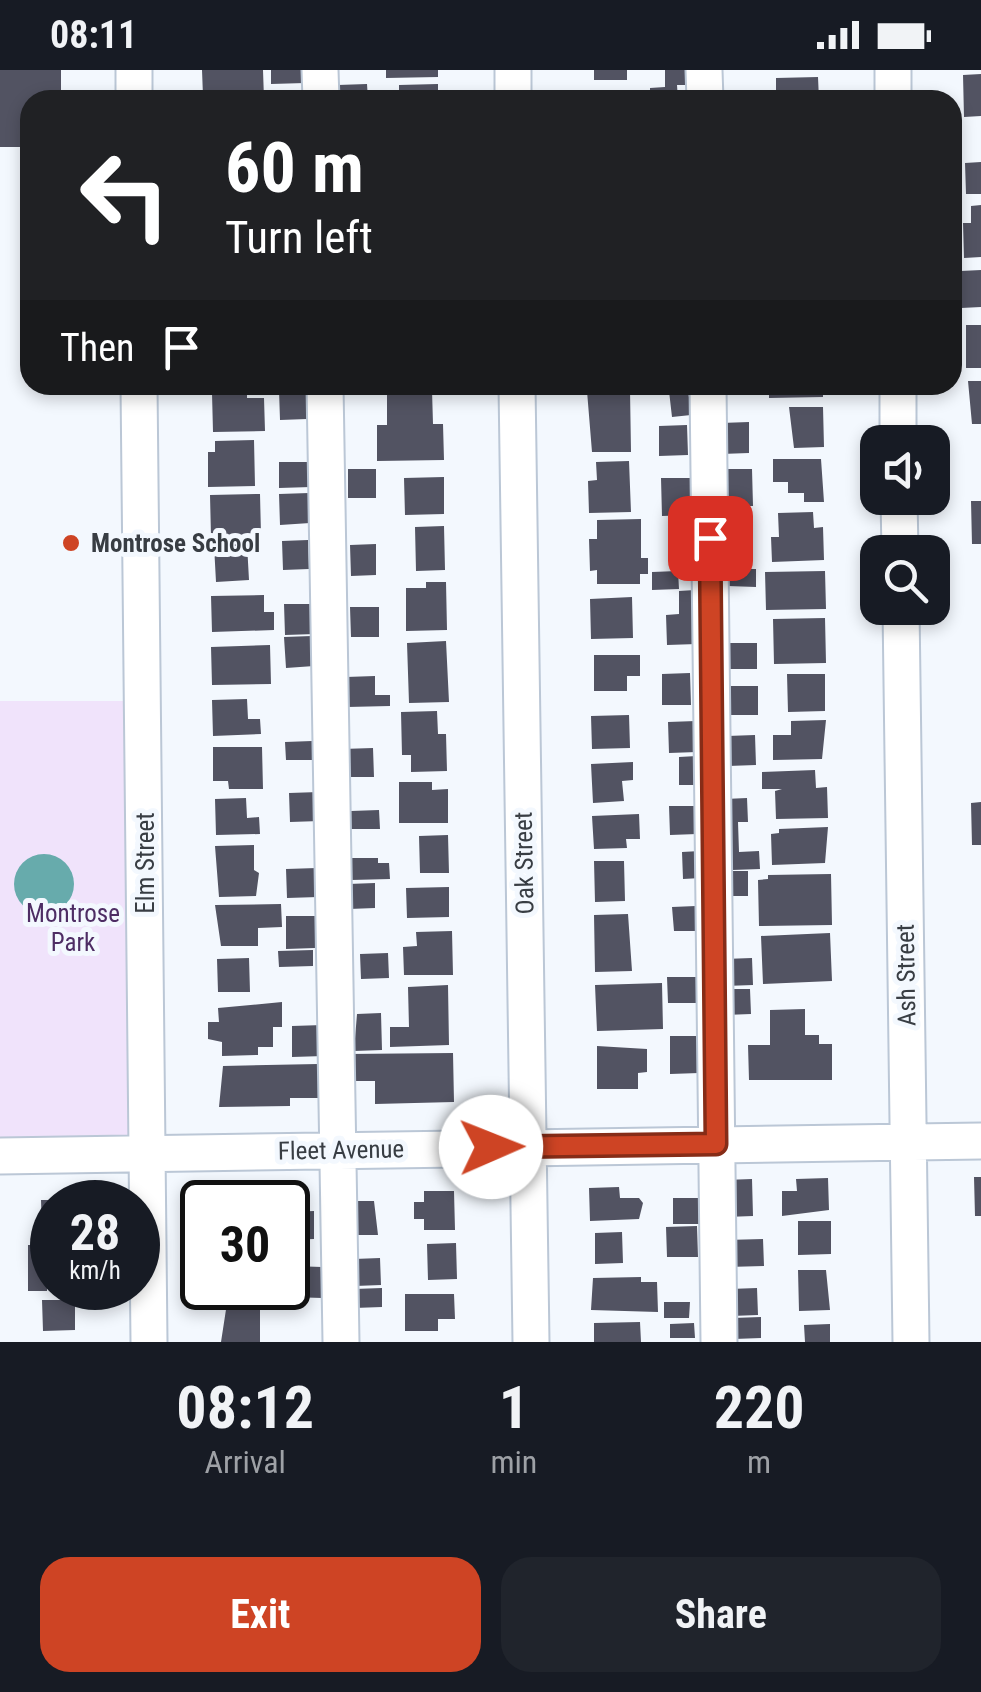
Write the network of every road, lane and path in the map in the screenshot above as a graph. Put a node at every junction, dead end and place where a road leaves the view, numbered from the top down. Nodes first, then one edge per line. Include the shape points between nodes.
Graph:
1 (139, 395) edge
2 (326, 395) edge
3 (517, 395) edge
4 (708, 395) edge
5 (898, 395) edge
6 (898, 425) edge
7 (901, 625) edge
8 (981, 1141) edge
9 (908, 1142) junction
10 (716, 1144) junction
11 (528, 1146) junction
12 (338, 1150) junction
13 (148, 1153) junction
14 (0, 1156) edge
15 (150, 1342) edge
16 (341, 1342) edge
17 (531, 1342) edge
18 (720, 1342) edge
19 (911, 1342) edge

1 - 13 street, Elm Street
2 - 12 street
3 - 11 street, Oak Street
4 - 10 street
5 - 6 street
7 - 9 street, Ash Street
8 - 9 street, Fleet Avenue
9 - 10 street, Fleet Avenue
9 - 19 street, Ash Street
10 - 11 street, Fleet Avenue
10 - 18 street
11 - 12 street, Fleet Avenue
11 - 17 street, Oak Street
12 - 13 street, Fleet Avenue
12 - 16 street
13 - 14 street, Fleet Avenue
13 - 15 street, Elm Street

